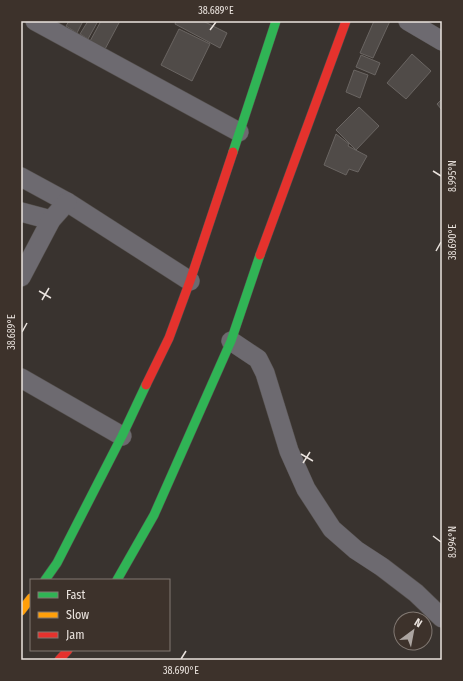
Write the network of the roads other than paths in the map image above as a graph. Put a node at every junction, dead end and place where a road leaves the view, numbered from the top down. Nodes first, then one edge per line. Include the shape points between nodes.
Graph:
1 (34, 21) edge
2 (276, 21) edge
3 (346, 21) edge
4 (408, 21) edge
5 (442, 41) edge
6 (239, 132) junction
7 (21, 177) edge
8 (67, 202) junction
9 (21, 212) edge
10 (51, 220) junction
11 (21, 277) edge
12 (190, 281) junction
13 (231, 341) junction
14 (21, 378) edge
15 (122, 436) junction
16 (46, 579) edge
17 (118, 579) edge
18 (30, 599) edge
19 (21, 611) edge
20 (442, 618) edge
21 (67, 651) edge
22 (59, 660) edge

1 - 6 street
2 - 6 main road
3 - 13 main road via 267,233
4 - 5 street
6 - 12 main road
7 - 8 street
8 - 10 street
8 - 12 street
9 - 10 street
10 - 11 street
12 - 15 main road via 169,338
13 - 17 main road via 154,515
13 - 20 street via 258,359 265,372 289,451 306,489 332,529 356,550 416,593
14 - 15 street
15 - 16 main road via 57,564
18 - 19 main road
21 - 22 main road

